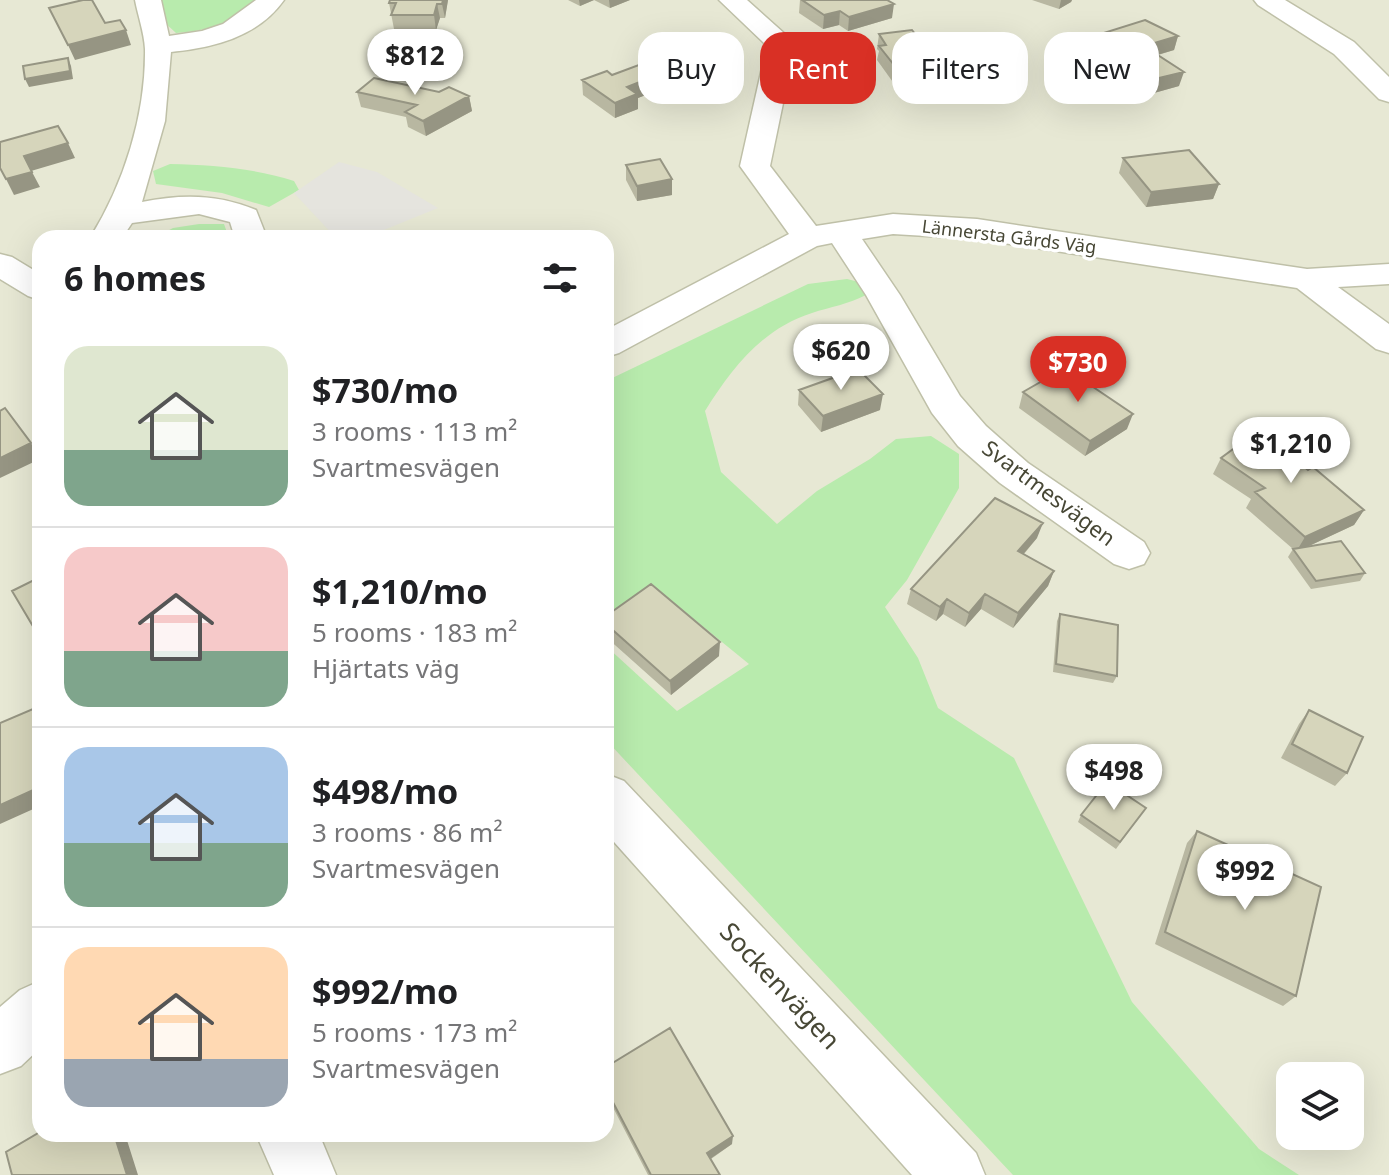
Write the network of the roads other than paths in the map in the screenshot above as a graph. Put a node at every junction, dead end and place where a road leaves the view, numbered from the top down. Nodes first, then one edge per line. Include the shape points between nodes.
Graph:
1 (148, 0) edge
2 (271, 0) edge
3 (732, 0) edge
4 (1267, 0) edge
5 (158, 45) junction
6 (1389, 93) edge
7 (112, 227) edge
8 (249, 230) edge
9 (824, 234) junction
10 (0, 264) edge
11 (1389, 274) edge
12 (1307, 279) junction
13 (32, 281) edge
14 (614, 341) edge
15 (1389, 341) edge
16 (1129, 553) dead end
17 (614, 806) edge
18 (32, 1017) edge
19 (0, 1045) edge
20 (291, 1142) edge
21 (305, 1175) edge
22 (954, 1175) edge

1 - 5 street
2 - 5 street via 233,30 204,41
3 - 9 street, Svartmesvägen via 776,40 780,50 755,166
4 - 6 street via 1344,48
5 - 7 street via 154,109
7 - 8 street via 205,203 245,217
9 - 12 street, Lännersta Gårds Väg via 893,224 963,227
9 - 14 street, Lännersta Gårds Väg
9 - 16 street, Svartmesvägen via 883,295 946,404 972,436 1025,481
10 - 13 street
11 - 12 street, Lännersta Gårds Väg
12 - 15 street
17 - 22 street, Sockenvägen
18 - 19 street
20 - 21 street

